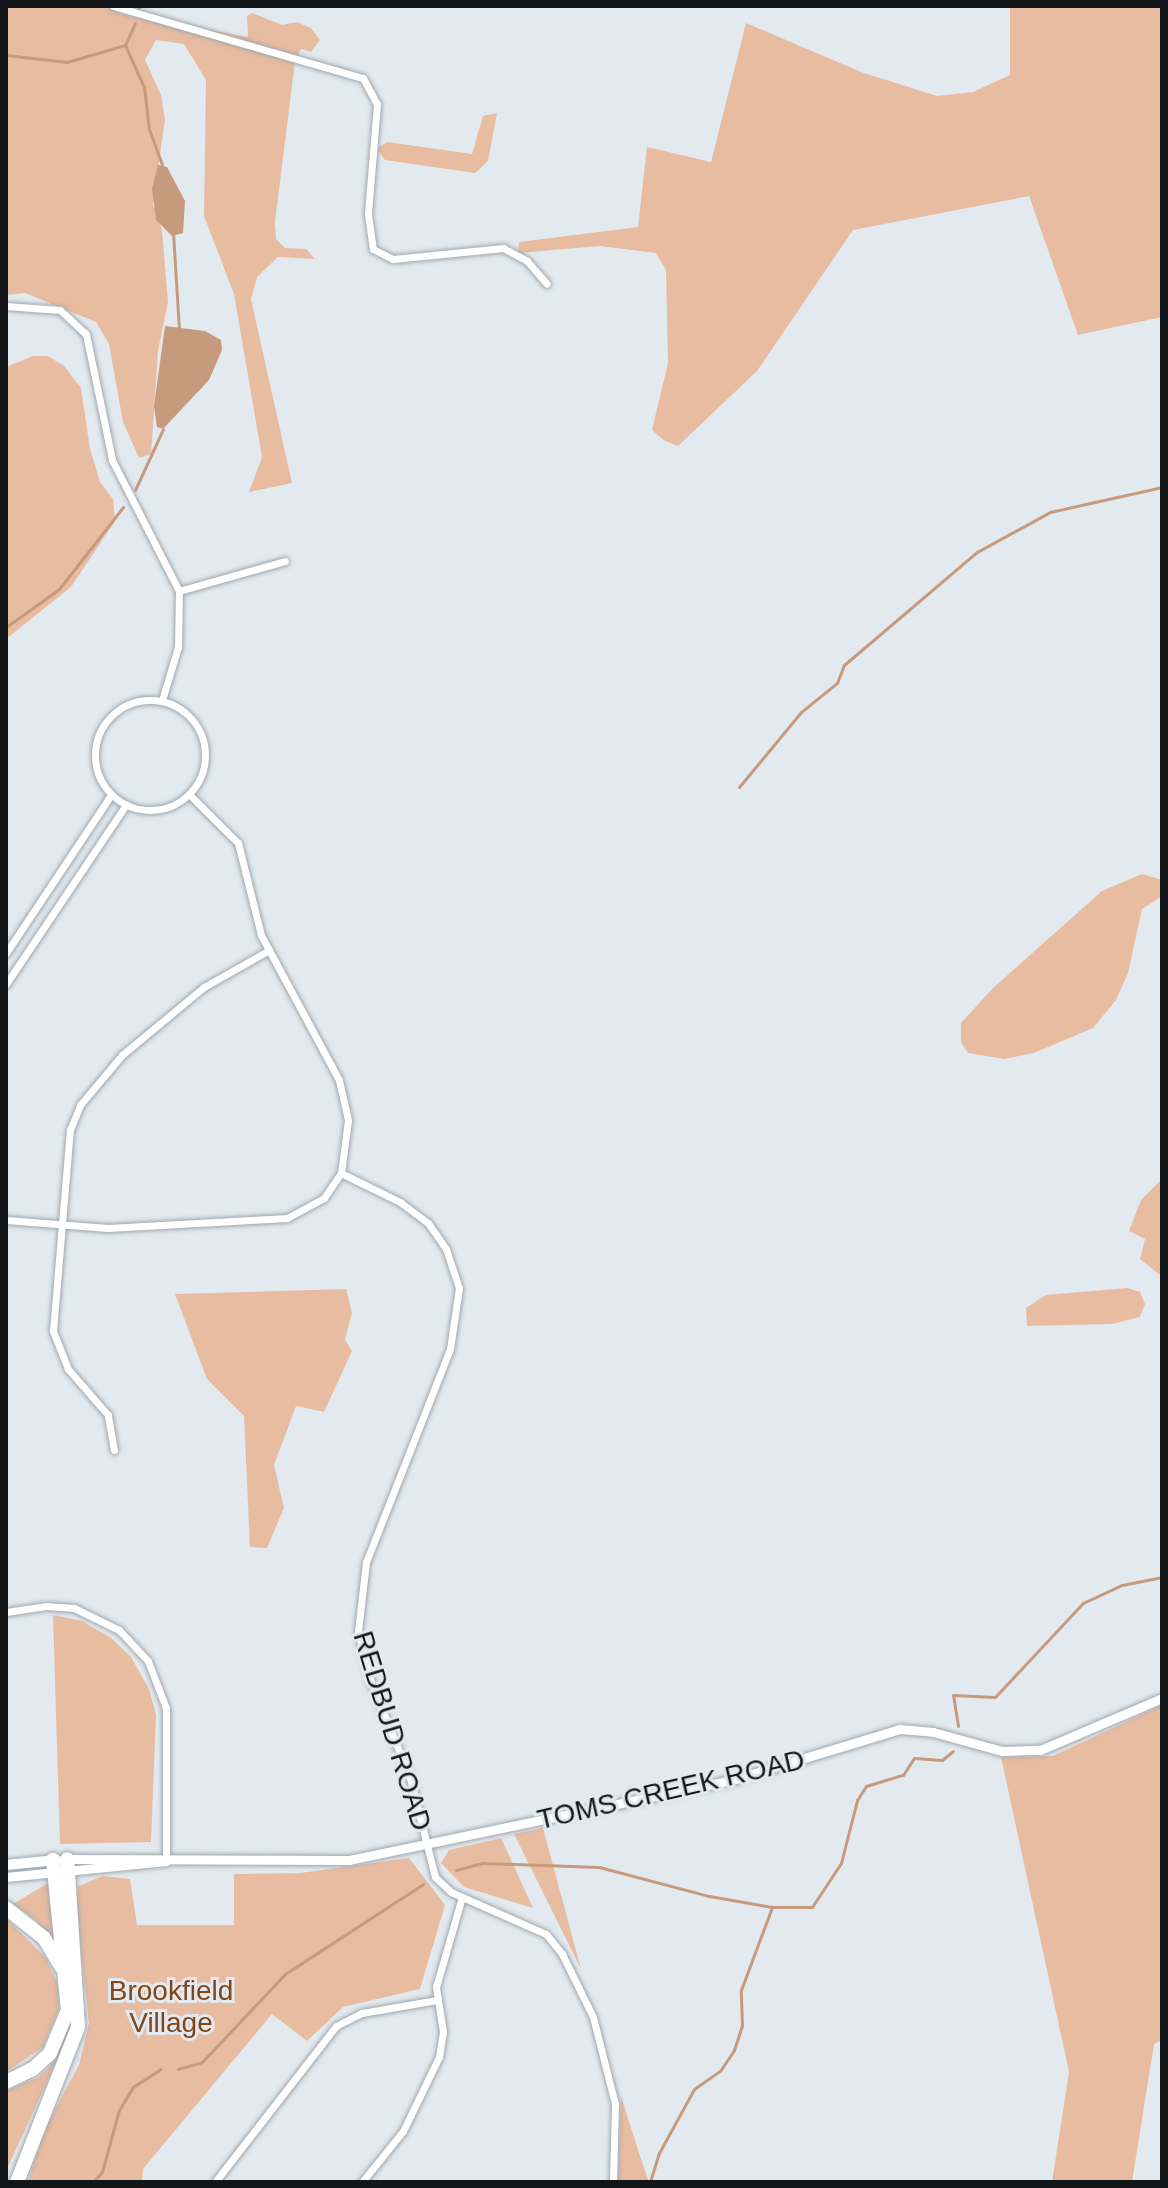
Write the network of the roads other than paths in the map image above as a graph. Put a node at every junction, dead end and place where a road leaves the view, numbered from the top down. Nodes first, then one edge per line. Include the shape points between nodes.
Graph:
1 (113, 6) edge
2 (547, 284) dead end
3 (6, 306) edge
4 (285, 561) dead end
5 (179, 591) junction
6 (162, 700) junction
7 (111, 795) junction
8 (190, 795) junction
9 (126, 805) junction
10 (269, 950) junction
11 (6, 953) edge
12 (6, 984) edge
13 (341, 1173) junction
14 (6, 1220) edge
15 (59, 1224) junction
16 (114, 1450) dead end
17 (6, 1612) edge
18 (1162, 1698) edge
19 (427, 1844) junction
20 (166, 1861) junction
21 (6, 1865) edge
22 (61, 1865) junction
23 (6, 1877) edge
24 (462, 1897) junction
25 (6, 1908) edge
26 (67, 1983) junction
27 (437, 2000) junction
28 (6, 2082) edge
29 (17, 2182) edge
30 (215, 2182) edge
31 (362, 2182) edge
32 (613, 2182) edge

1 - 2 street via 358,76 373,89 377,104 368,214 373,249 393,259 503,248 527,261
3 - 5 street via 60,310 86,334 112,460
4 - 5 street
5 - 6 street via 178,647
6 - 7 street via 127,704 101,729 95,764
6 - 8 street via 178,706 201,731 205,765
7 - 9 street
7 - 11 street
8 - 9 street via 159,810
8 - 10 street via 238,843
9 - 12 street
10 - 13 street via 339,1080 348,1120
10 - 15 street via 204,987 102,1075 70,1130
13 - 15 street via 324,1198 287,1218 108,1228
13 - 19 street, REDBUD ROAD via 400,1202 428,1223 446,1249 459,1288 450,1349 366,1562 358,1598 358,1631 369,1677 410,1778
14 - 15 street
15 - 16 street via 53,1304 57,1351 108,1415
17 - 20 street via 74,1608 119,1630 148,1661 166,1708
18 - 19 street, TOMS CREEK ROAD via 1040,1750 1002,1751 947,1735 900,1729 732,1780
19 - 20 street, TOMS CREEK ROAD via 336,1861
19 - 24 street, REDBUD ROAD via 435,1877
20 - 22 street, TOMS CREEK ROAD
21 - 22 main road, TOMS CREEK ROAD
22 - 23 street, TOMS CREEK ROAD
22 - 26 highway
22 - 29 highway via 78,2027
24 - 27 street via 441,1962
24 - 32 street, REDBUD ROAD via 532,1925 562,1954 593,2017 608,2063 617,2127
25 - 26 highway via 44,1938
26 - 28 highway via 68,2010 50,2053 33,2069
27 - 30 street via 362,2013 336,2026
27 - 31 street via 443,2032 437,2062 403,2131

